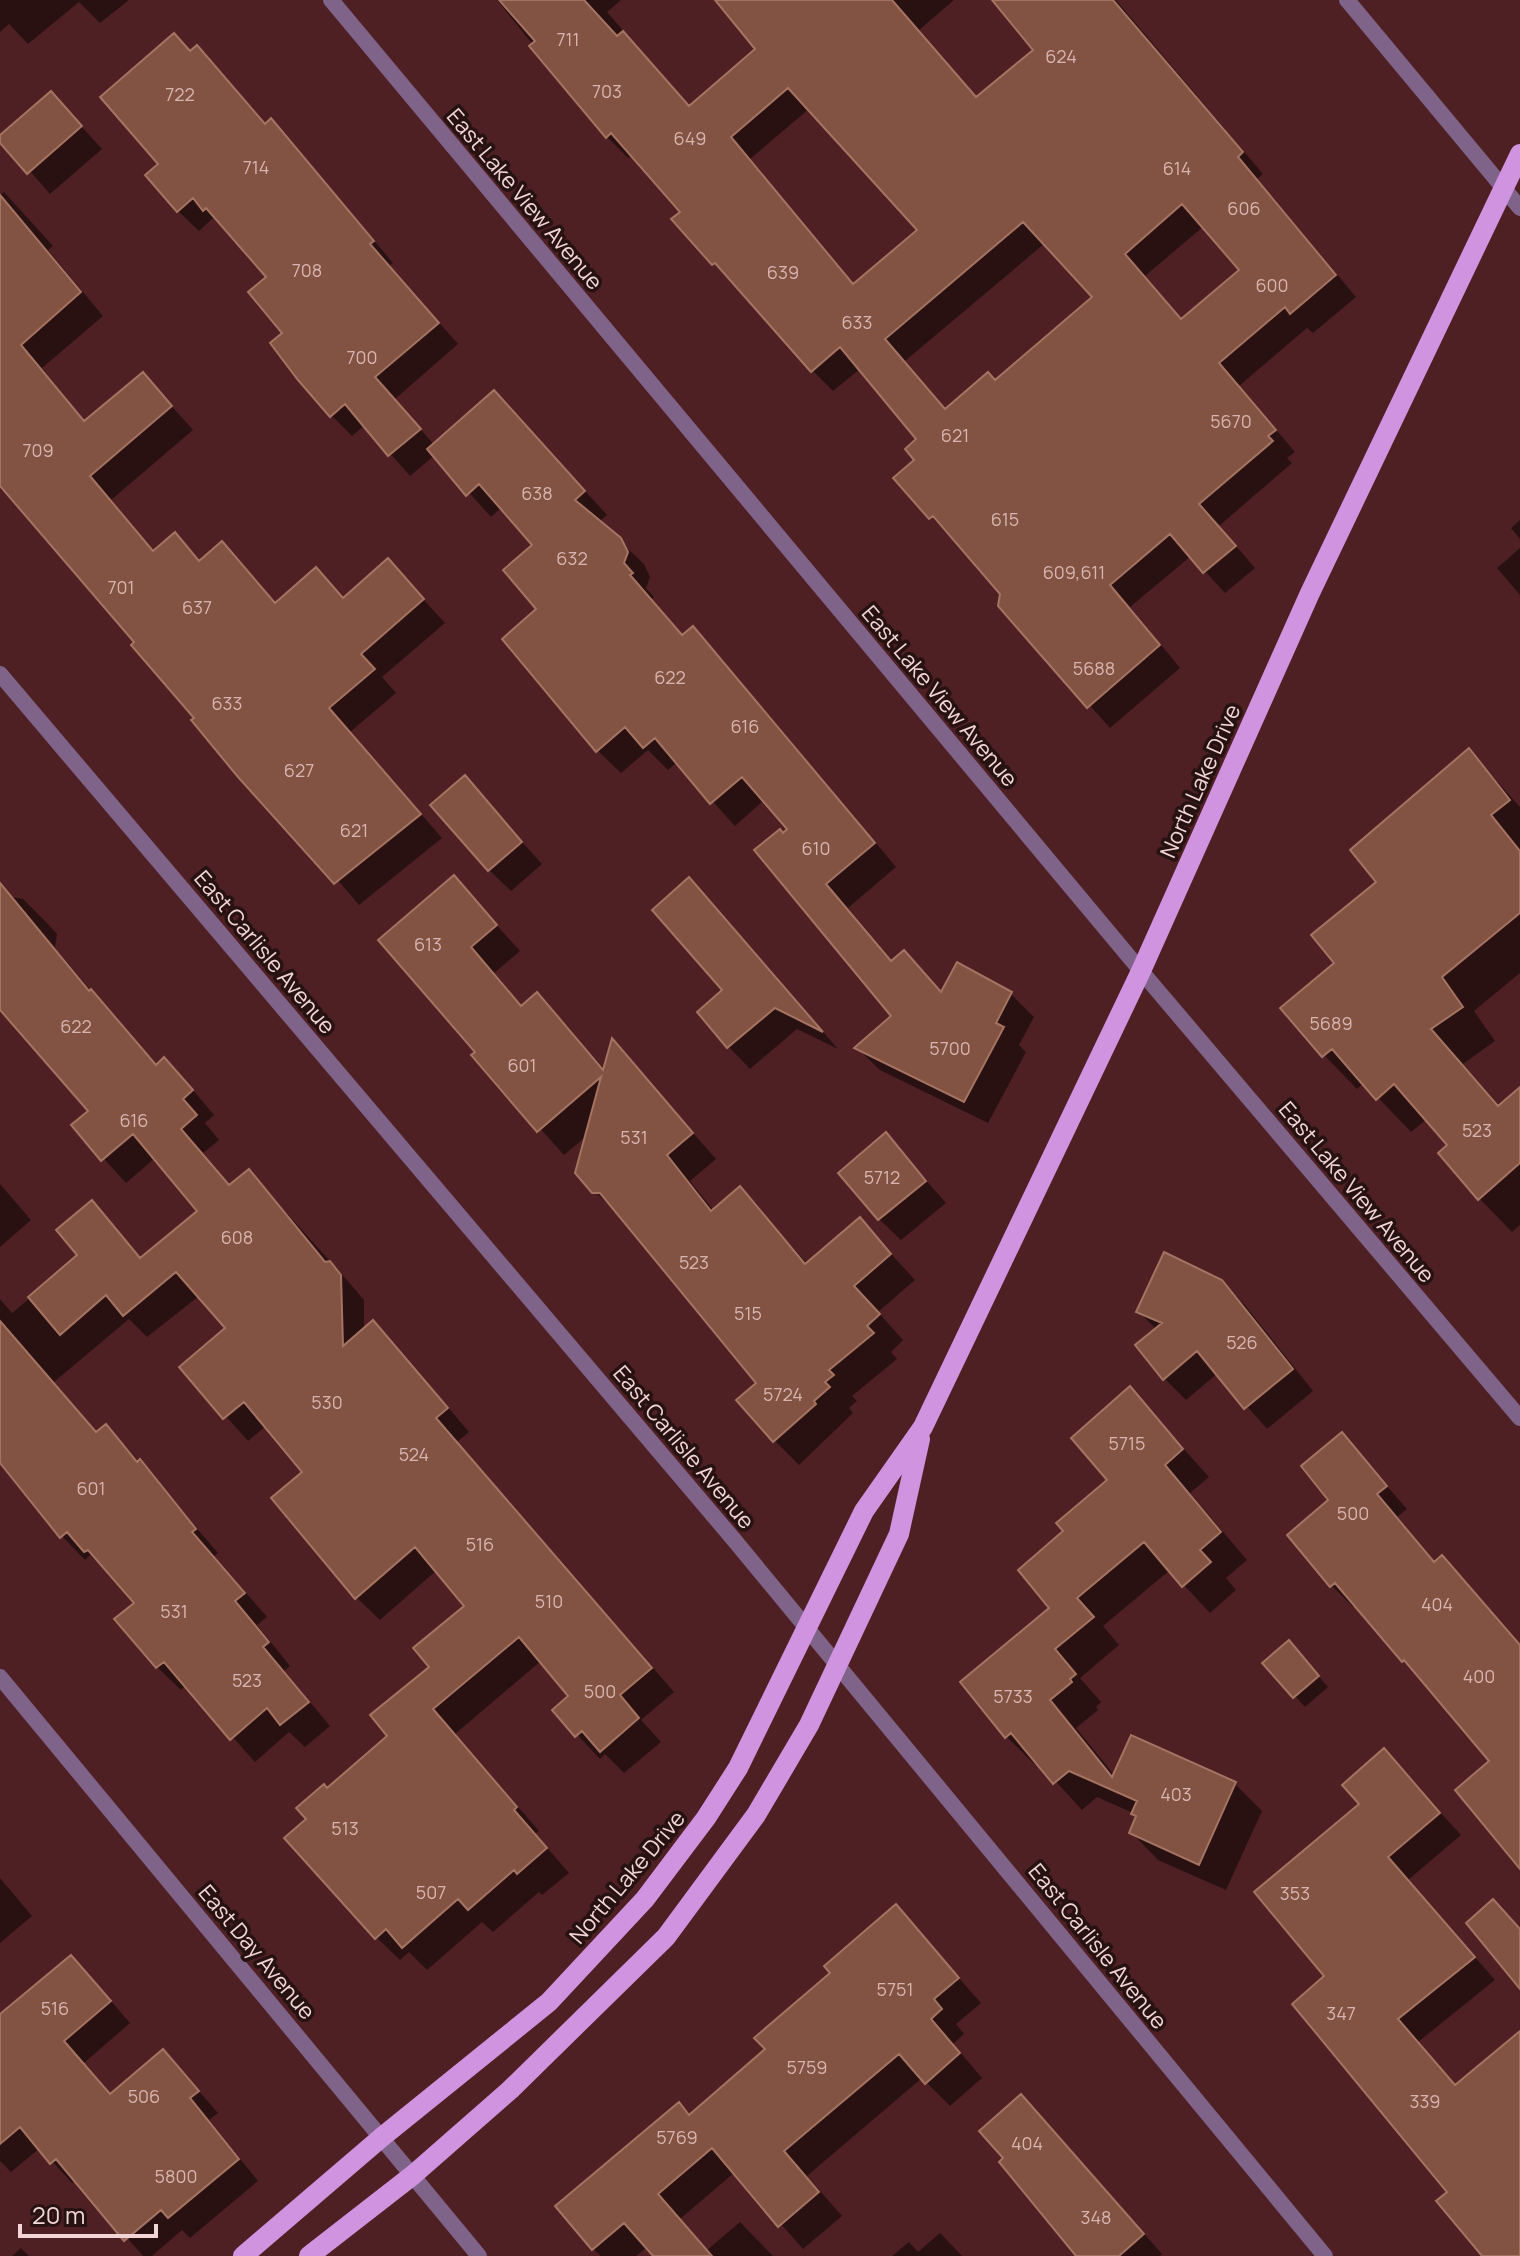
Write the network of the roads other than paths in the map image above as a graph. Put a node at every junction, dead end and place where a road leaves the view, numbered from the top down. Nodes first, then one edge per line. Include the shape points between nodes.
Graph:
1 (331, 0) edge
2 (1347, 0) edge
3 (1520, 154) edge
4 (1503, 188) junction
5 (1520, 208) edge
6 (0, 674) edge
7 (1141, 971) junction
8 (1520, 1418) edge
9 (923, 1427) junction
10 (805, 1626) junction
11 (837, 1666) junction
12 (0, 1677) edge
13 (382, 2137) junction
14 (413, 2175) junction
15 (243, 2256) edge
16 (309, 2256) edge
17 (479, 2256) edge
18 (1325, 2256) edge

1 - 7 street, East Lake View Avenue
2 - 4 street
3 - 4 main road, North Lake Drive
4 - 5 street
4 - 7 main road, North Lake Drive via 1310,593
6 - 10 street, East Carlisle Avenue
7 - 8 street, East Lake View Avenue
7 - 9 main road, North Lake Drive
9 - 10 main road, North Lake Drive via 864,1511
9 - 11 main road, North Lake Drive via 899,1534
10 - 11 street, East Carlisle Avenue
10 - 13 main road, North Lake Drive via 738,1768 645,1899 549,2002
11 - 14 main road, North Lake Drive via 756,1815 666,1937 510,2090
11 - 18 street, East Carlisle Avenue
12 - 13 street, East Day Avenue
13 - 14 street, East Day Avenue
13 - 15 main road, North Lake Drive
14 - 16 main road, North Lake Drive
14 - 17 street, East Day Avenue

